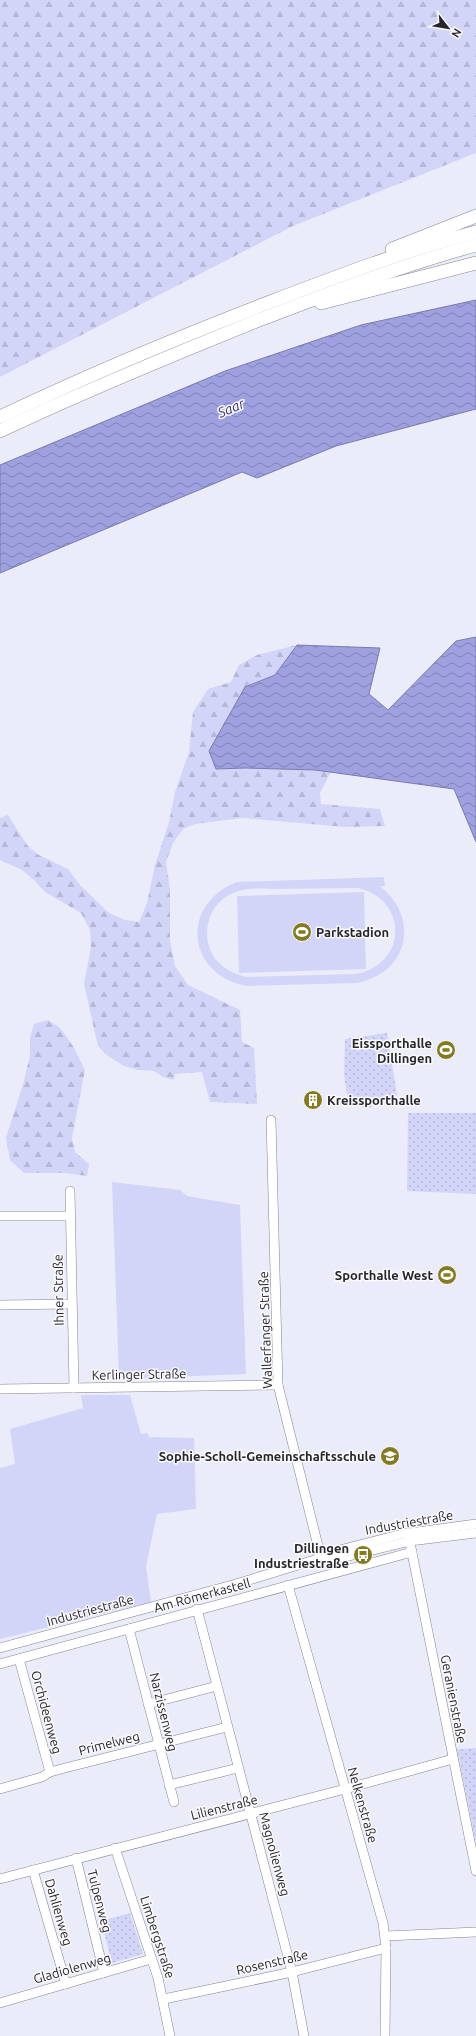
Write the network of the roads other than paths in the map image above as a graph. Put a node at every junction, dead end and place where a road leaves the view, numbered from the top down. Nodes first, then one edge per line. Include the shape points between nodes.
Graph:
1 (476, 216) edge
2 (476, 232) edge
3 (476, 245) edge
4 (476, 264) edge
5 (330, 279) junction
6 (283, 311) junction
7 (0, 418) edge
8 (0, 431) edge
9 (271, 1120) dead end
10 (70, 1191) dead end
11 (0, 1216) edge
12 (70, 1216) junction
13 (72, 1304) junction
14 (0, 1305) edge
15 (278, 1385) junction
16 (74, 1388) junction
17 (0, 1389) edge
18 (476, 1524) edge
19 (476, 1533) edge
20 (409, 1537) junction
21 (412, 1552) junction
22 (323, 1557) junction
23 (288, 1586) junction
24 (197, 1610) junction
25 (129, 1629) junction
26 (0, 1648) edge
27 (19, 1659) junction
28 (0, 1664) edge
29 (217, 1686) junction
30 (148, 1704) junction
31 (227, 1727) junction
32 (158, 1744) junction
33 (453, 1759) junction
34 (238, 1768) junction
35 (50, 1772) junction
36 (169, 1785) junction
37 (345, 1789) junction
38 (0, 1790) edge
39 (174, 1802) dead end
40 (250, 1813) junction
41 (116, 1848) junction
42 (76, 1858) junction
43 (33, 1870) junction
44 (476, 1871) edge
45 (0, 1879) edge
46 (476, 1932) edge
47 (386, 1936) junction
48 (386, 1948) junction
49 (151, 1959) junction
50 (292, 1972) junction
51 (104, 1973) junction
52 (66, 1984) junction
53 (164, 2000) junction
54 (0, 2003) edge
55 (170, 2036) edge
56 (304, 2036) edge
57 (385, 2036) edge

1 - 5 highway via 418,238
2 - 5 highway via 438,242
3 - 6 highway via 389,272
4 - 6 highway
5 - 7 highway via 136,356
6 - 8 highway via 125,375
9 - 15 street, Wallerfanger Straße
10 - 12 street, Ihner Straße
11 - 12 street
12 - 13 street, Ihner Straße
13 - 14 street
13 - 16 street, Ihner Straße
15 - 16 street, Kerlinger Straße
15 - 22 street, Wallerfanger Straße
16 - 17 street, Kerlinger Straße
18 - 20 street, Industriestraße
19 - 20 street, Industriestraße
20 - 21 street, Geranienstraße
20 - 22 street, Industriestraße via 345,1557
21 - 23 street, Am Römerkastell
21 - 33 street, Geranienstraße
22 - 26 street, Industriestraße via 236,1584
23 - 24 street, Am Römerkastell
23 - 37 street, Nelkenstraße
24 - 25 street, Am Römerkastell
24 - 29 street, Magnolienweg
25 - 27 street, Am Römerkastell
25 - 30 street, Narzissenweg
27 - 28 street, Am Römerkastell
27 - 35 street, Orchideenweg
29 - 30 street
29 - 31 street, Magnolienweg
30 - 32 street, Narzissenweg
31 - 32 street, Primelweg
31 - 34 street, Magnolienweg
32 - 35 street, Primelweg
32 - 36 street, Narzissenweg
33 - 37 street, Lilienstraße
33 - 44 street, Geranienstraße
34 - 36 street
34 - 40 street, Magnolienweg
35 - 38 street, Primelweg
36 - 39 street, Narzissenweg
37 - 40 street, Lilienstraße
37 - 47 street, Nelkenstraße
40 - 41 street, Lilienstraße
40 - 50 street, Magnolienweg
41 - 42 street, Lilienstraße
41 - 49 street, Limbergstraße
42 - 43 street, Lilienstraße
42 - 51 street, Tulpenweg
43 - 45 street, Lilienstraße
43 - 52 street, Dahlienweg
46 - 47 street
47 - 48 street, Nelkenstraße
48 - 50 street, Rosenstraße
48 - 57 street, Nelkenstraße
49 - 51 street, Gladiolenweg
49 - 53 street, Limbergstraße
50 - 53 street, Rosenstraße
50 - 56 street, Magnolienweg
51 - 52 street, Gladiolenweg
52 - 54 street, Gladiolenweg
53 - 55 street, Limbergstraße

